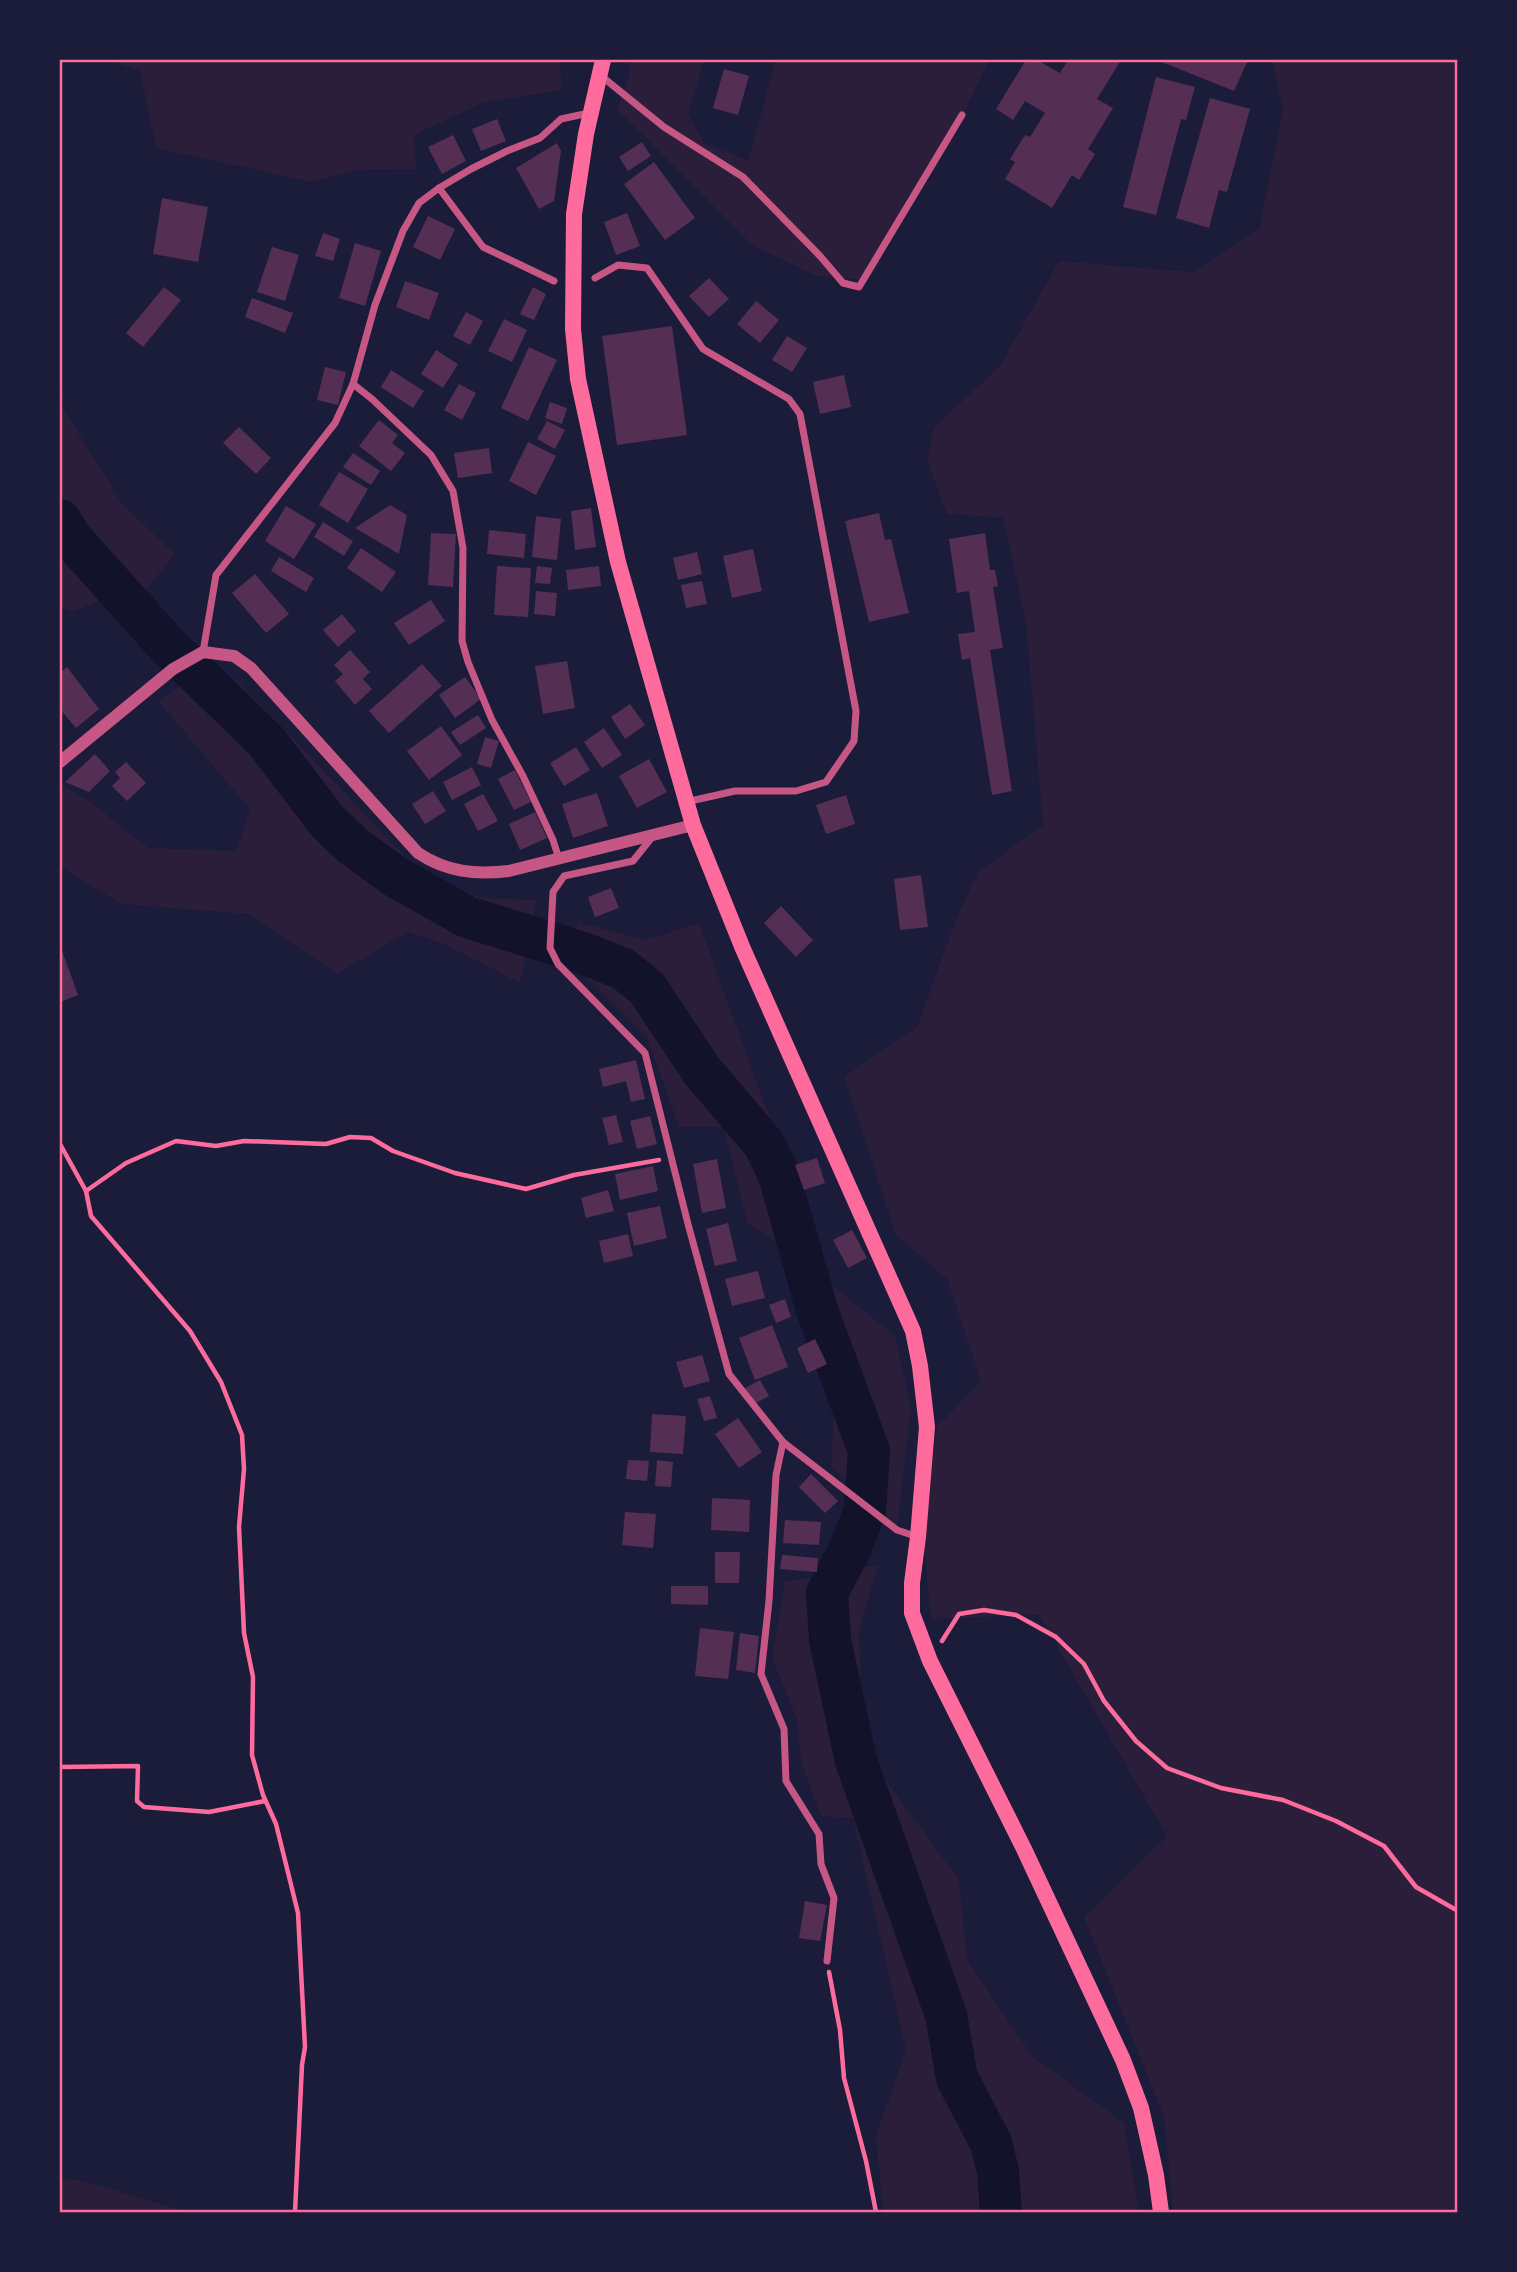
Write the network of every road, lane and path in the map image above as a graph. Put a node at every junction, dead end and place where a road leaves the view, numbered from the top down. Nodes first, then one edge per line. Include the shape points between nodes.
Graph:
1 (601, 67) edge
2 (592, 113) junction
3 (962, 115) dead end
4 (439, 188) junction
5 (595, 278) dead end
6 (554, 281) dead end
7 (353, 384) junction
8 (203, 652) junction
9 (60, 762) edge
10 (686, 803) junction
11 (692, 825) junction
12 (653, 835) junction
13 (560, 860) junction
14 (60, 1144) edge
15 (671, 1158) junction
16 (86, 1191) junction
17 (782, 1442) junction
18 (918, 1537) junction
19 (930, 1661) junction
20 (60, 1768) edge
21 (265, 1801) junction
22 (1458, 1911) edge
23 (827, 1961) joint
24 (295, 2213) edge
25 (876, 2213) edge
26 (1161, 2213) edge

1 - 2 main road
1 - 3 street via 664,127 743,177 843,283 859,287
2 - 4 street via 561,119 540,138
2 - 10 main road via 574,215 573,329 578,379 631,612
4 - 6 street via 483,247
4 - 7 street via 419,203 403,231 375,305
5 - 10 street via 618,265 646,268 703,349 789,399 800,414 856,711 854,741 826,782 796,791 735,791
7 - 8 street via 335,423 216,575
7 - 13 street via 431,455 453,491 463,548 463,641 468,662
8 - 9 street via 173,669
8 - 13 street via 234,656 251,668 431,862 483,874
10 - 11 main road
11 - 12 street
11 - 18 main road via 913,1331 927,1427
12 - 13 street
12 - 15 street via 633,861 564,876 553,892 550,948 558,964 645,1052
14 - 16 path
15 - 16 path via 574,1175 526,1189 455,1173 372,1138 350,1137 326,1144 244,1141 216,1146 176,1141 126,1163
15 - 17 street via 729,1374
16 - 21 path via 90,1216 190,1331 221,1382 242,1435 239,1527 244,1633 253,1677 252,1755
17 - 18 street via 897,1530
17 - 23 street via 761,1674 784,1729 786,1781 819,1834 821,1864 834,1899
18 - 19 main road via 912,1613
19 - 22 path via 959,1614 984,1610 1016,1615 1056,1637 1084,1664 1104,1701 1136,1741 1167,1768 1336,1821 1384,1846 1416,1886
19 - 26 main road via 1124,2060 1149,2139
20 - 21 path via 138,1766 137,1801 144,1807 209,1812
21 - 24 path via 276,1824 298,1913 301,1947 305,2047
23 - 25 path via 844,2078

